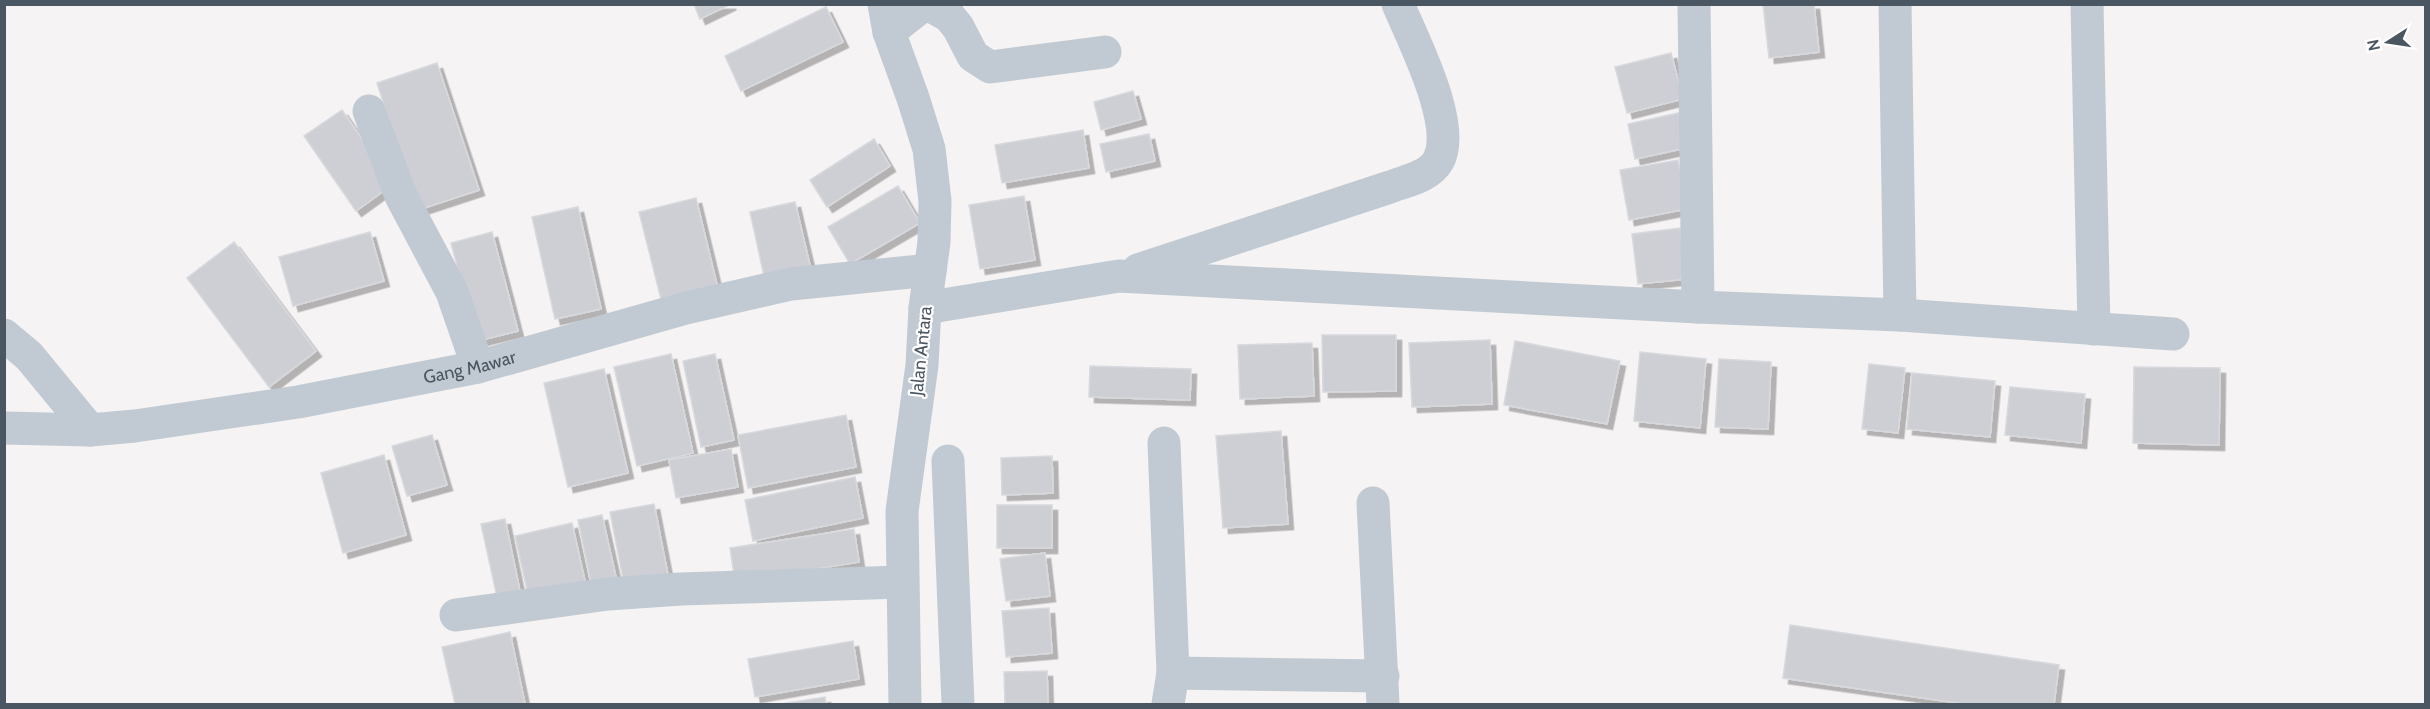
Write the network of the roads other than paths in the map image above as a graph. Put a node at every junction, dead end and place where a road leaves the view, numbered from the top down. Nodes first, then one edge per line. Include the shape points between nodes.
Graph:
1 (1398, 4) edge
2 (1694, 4) edge
3 (1894, 4) edge
4 (2087, 4) edge
5 (886, 18) edge
6 (1105, 52) dead end
7 (369, 111) dead end
8 (930, 270) junction
9 (1119, 276) junction
10 (1698, 307) junction
11 (925, 308) junction
12 (1900, 315) junction
13 (2094, 329) junction
14 (2173, 334) dead end
15 (4, 335) edge
16 (478, 367) junction
17 (4, 428) edge
18 (90, 430) junction
19 (1164, 443) dead end
20 (948, 461) dead end
21 (1373, 503) dead end
22 (902, 582) junction
23 (456, 615) dead end
24 (1173, 673) junction
25 (1383, 690) edge
26 (905, 705) edge
27 (957, 705) edge
28 (1168, 705) edge

1 - 9 street via 1442,121 1442,148 1432,168 1390,187
2 - 10 street
3 - 12 street
4 - 13 street
5 - 6 street via 931,6 950,16 973,56 990,67
5 - 8 street, Jalan Antara via 928,149 935,201
7 - 16 street via 401,196 452,292
8 - 11 street, Jalan Antara
8 - 16 street, Gang Mawar via 791,284
9 - 10 street
9 - 11 street
10 - 12 street
11 - 22 street, Jalan Antara via 922,364 902,511
12 - 13 street
13 - 14 street
15 - 18 street via 29,356
16 - 18 street, Gang Mawar via 297,402
17 - 18 street, Gang Mawar
19 - 24 street
20 - 27 street
21 - 25 street
22 - 23 street via 608,594
22 - 26 street, Jalan Antara
24 - 25 street
24 - 28 street

